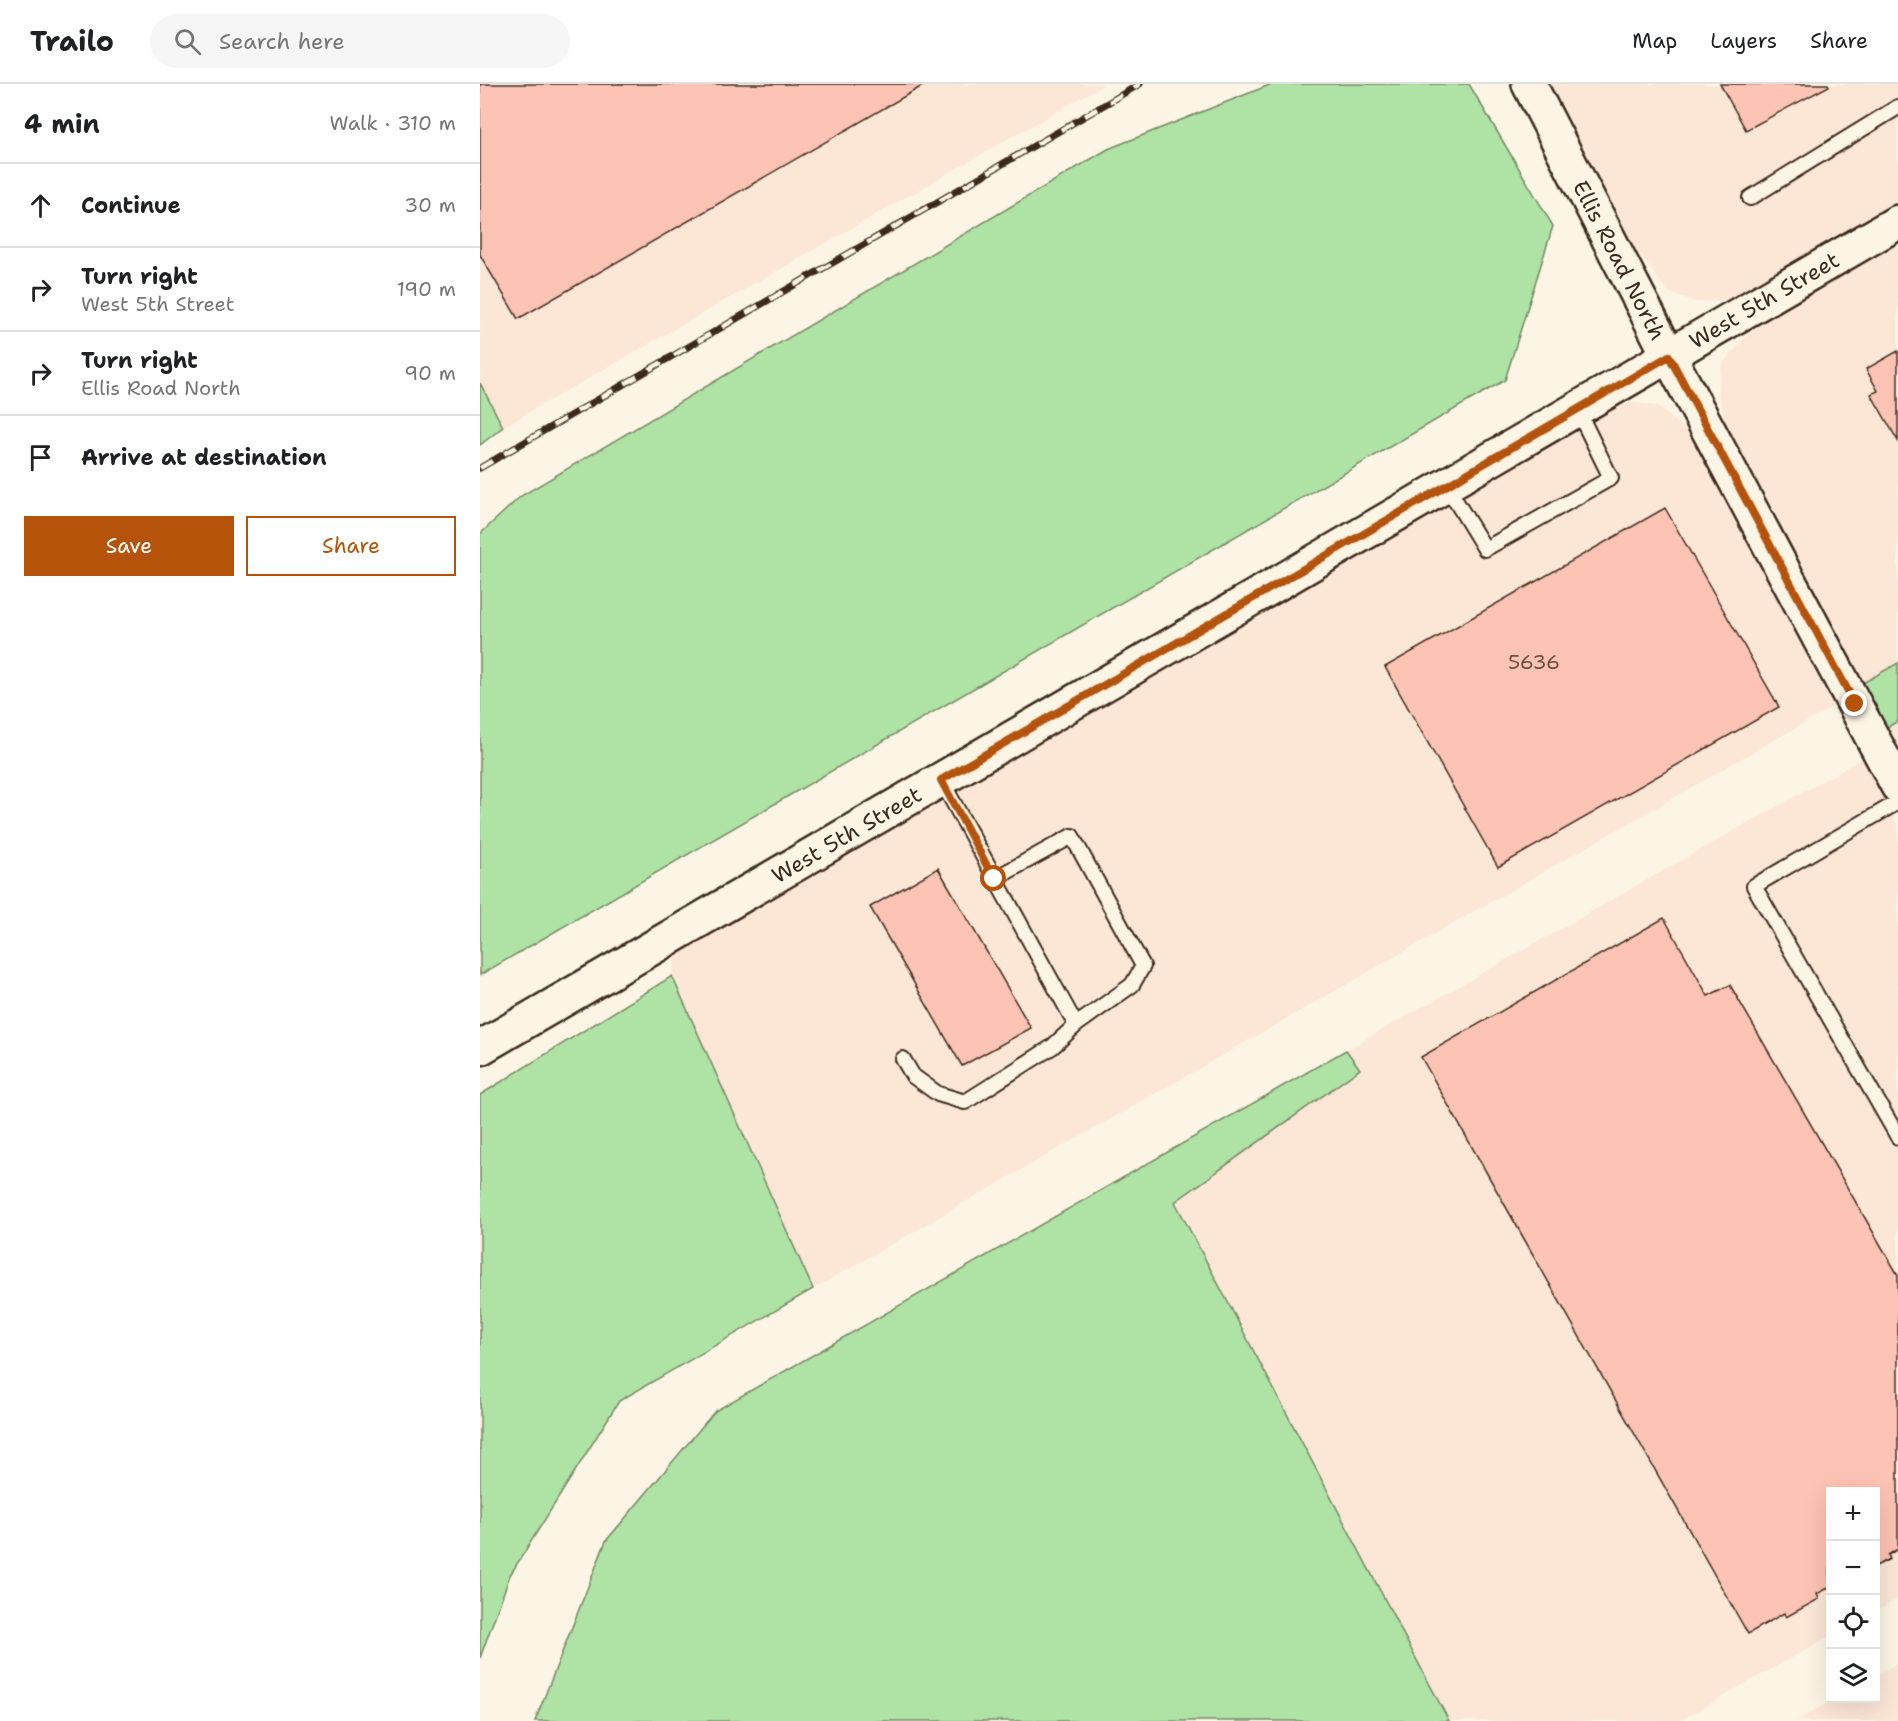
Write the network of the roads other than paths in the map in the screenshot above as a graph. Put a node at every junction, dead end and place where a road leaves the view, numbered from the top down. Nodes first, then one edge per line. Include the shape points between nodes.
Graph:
1 (1529, 84) edge
2 (1898, 107) edge
3 (1750, 198) dead end
4 (1898, 222) edge
5 (1669, 356) junction
6 (1577, 409) junction
7 (1446, 485) junction
8 (941, 780) junction
9 (1898, 786) edge
10 (1898, 802) edge
11 (994, 879) junction
12 (1076, 1025) junction
13 (480, 1048) edge
14 (903, 1059) dead end
15 (1898, 1137) edge

1 - 5 street, Ellis Road North
2 - 3 lane
4 - 5 street, West 5th Street
5 - 6 street, West 5th Street
5 - 9 street, Ellis Road North
6 - 7 street, West 5th Street
6 - 7 lane via 1611,478 1485,549
7 - 8 street, West 5th Street
8 - 11 lane
8 - 13 street, West 5th Street
10 - 15 lane via 1754,886
11 - 12 lane
11 - 12 lane via 1072,836 1143,966 1132,985
12 - 14 lane via 1052,1047 964,1102 938,1094 913,1076

